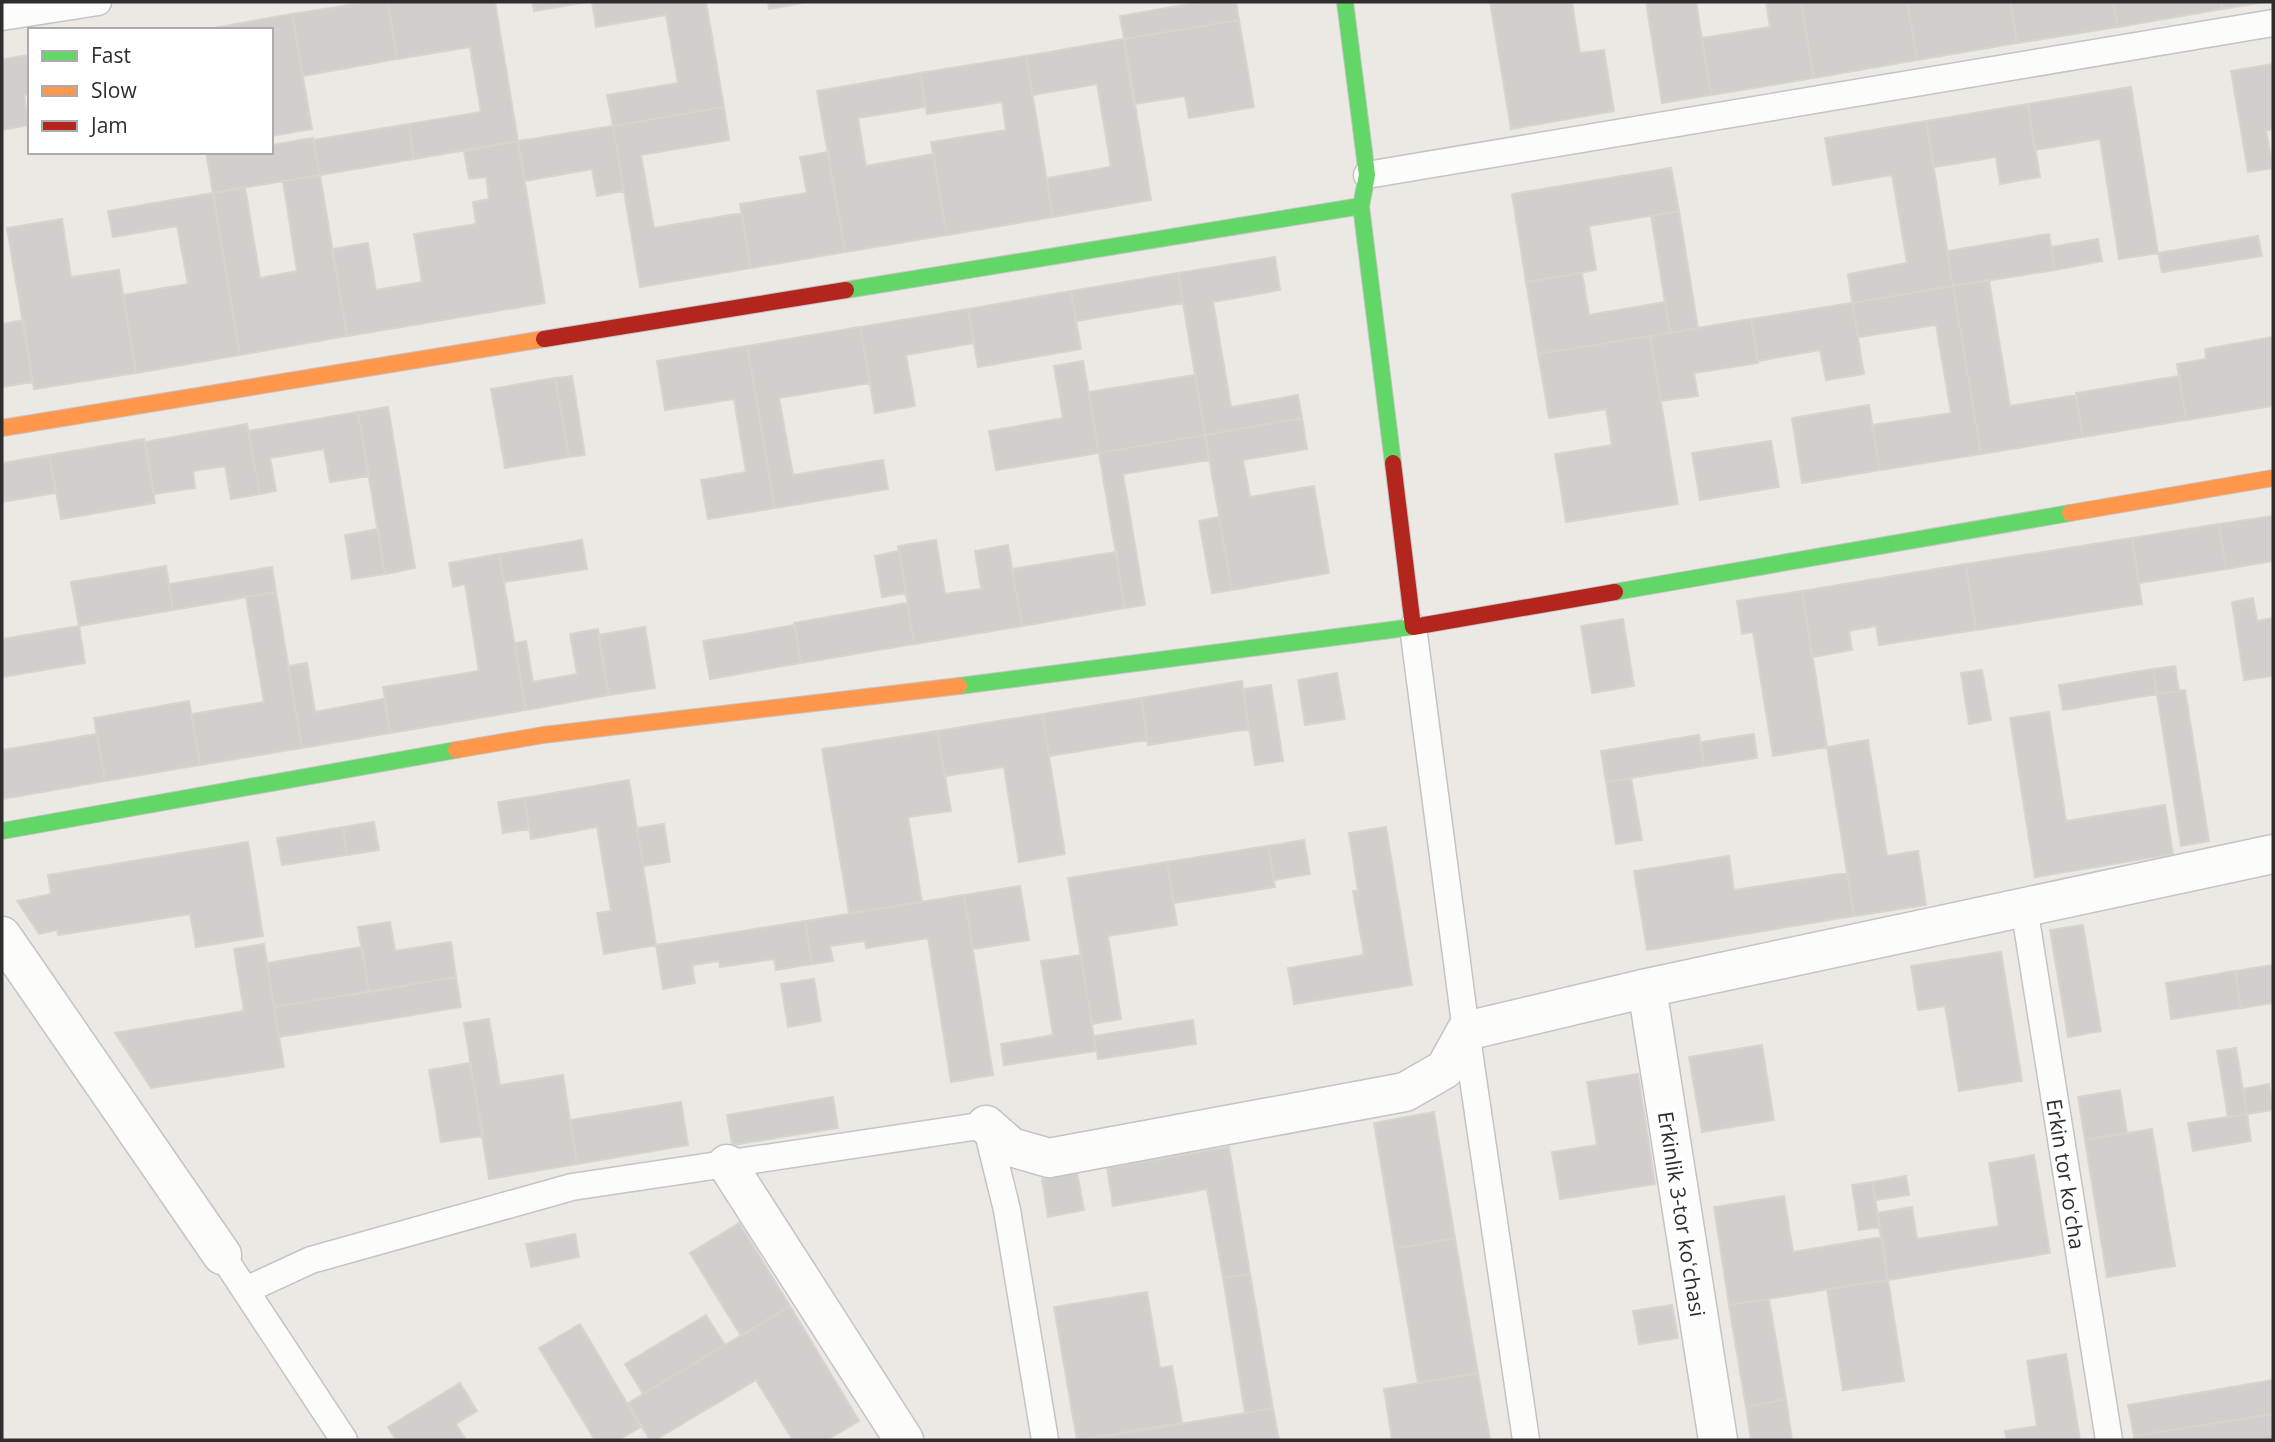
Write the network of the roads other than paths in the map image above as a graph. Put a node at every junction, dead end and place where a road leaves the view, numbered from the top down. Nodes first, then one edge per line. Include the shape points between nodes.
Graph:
1 (98, 2) edge
2 (1345, 2) edge
3 (69, 4) edge
4 (2, 17) edge
5 (2273, 23) edge
6 (1367, 175) junction
7 (1361, 206) junction
8 (2, 428) edge
9 (2273, 478) edge
10 (1413, 627) junction
11 (2, 831) edge
12 (2273, 854) edge
13 (2024, 907) junction
14 (2, 936) edge
15 (1647, 988) junction
16 (1466, 1031) junction
17 (986, 1125) junction
18 (727, 1164) junction
19 (222, 1255) joint
20 (246, 1290) junction
21 (344, 1440) edge
22 (904, 1440) edge
23 (1045, 1440) edge
24 (1526, 1440) edge
25 (1718, 1440) edge
26 (2109, 1440) edge

1 - 3 lane
2 - 6 street
3 - 4 lane
5 - 6 lane
6 - 7 street
7 - 8 street
7 - 10 street
9 - 10 street
10 - 11 street via 543,735
10 - 16 lane
12 - 13 street
13 - 15 street
13 - 26 lane, Erkin tor koʻcha
14 - 19 street
15 - 16 street
15 - 25 street, Erkinlik 3-tor koʻchasi
16 - 17 street via 1445,1069 1405,1092 1049,1158 1011,1147
16 - 24 lane
17 - 18 lane
17 - 23 lane via 1007,1210
18 - 20 lane via 572,1187 311,1260
18 - 22 street
19 - 20 lane
20 - 21 lane

